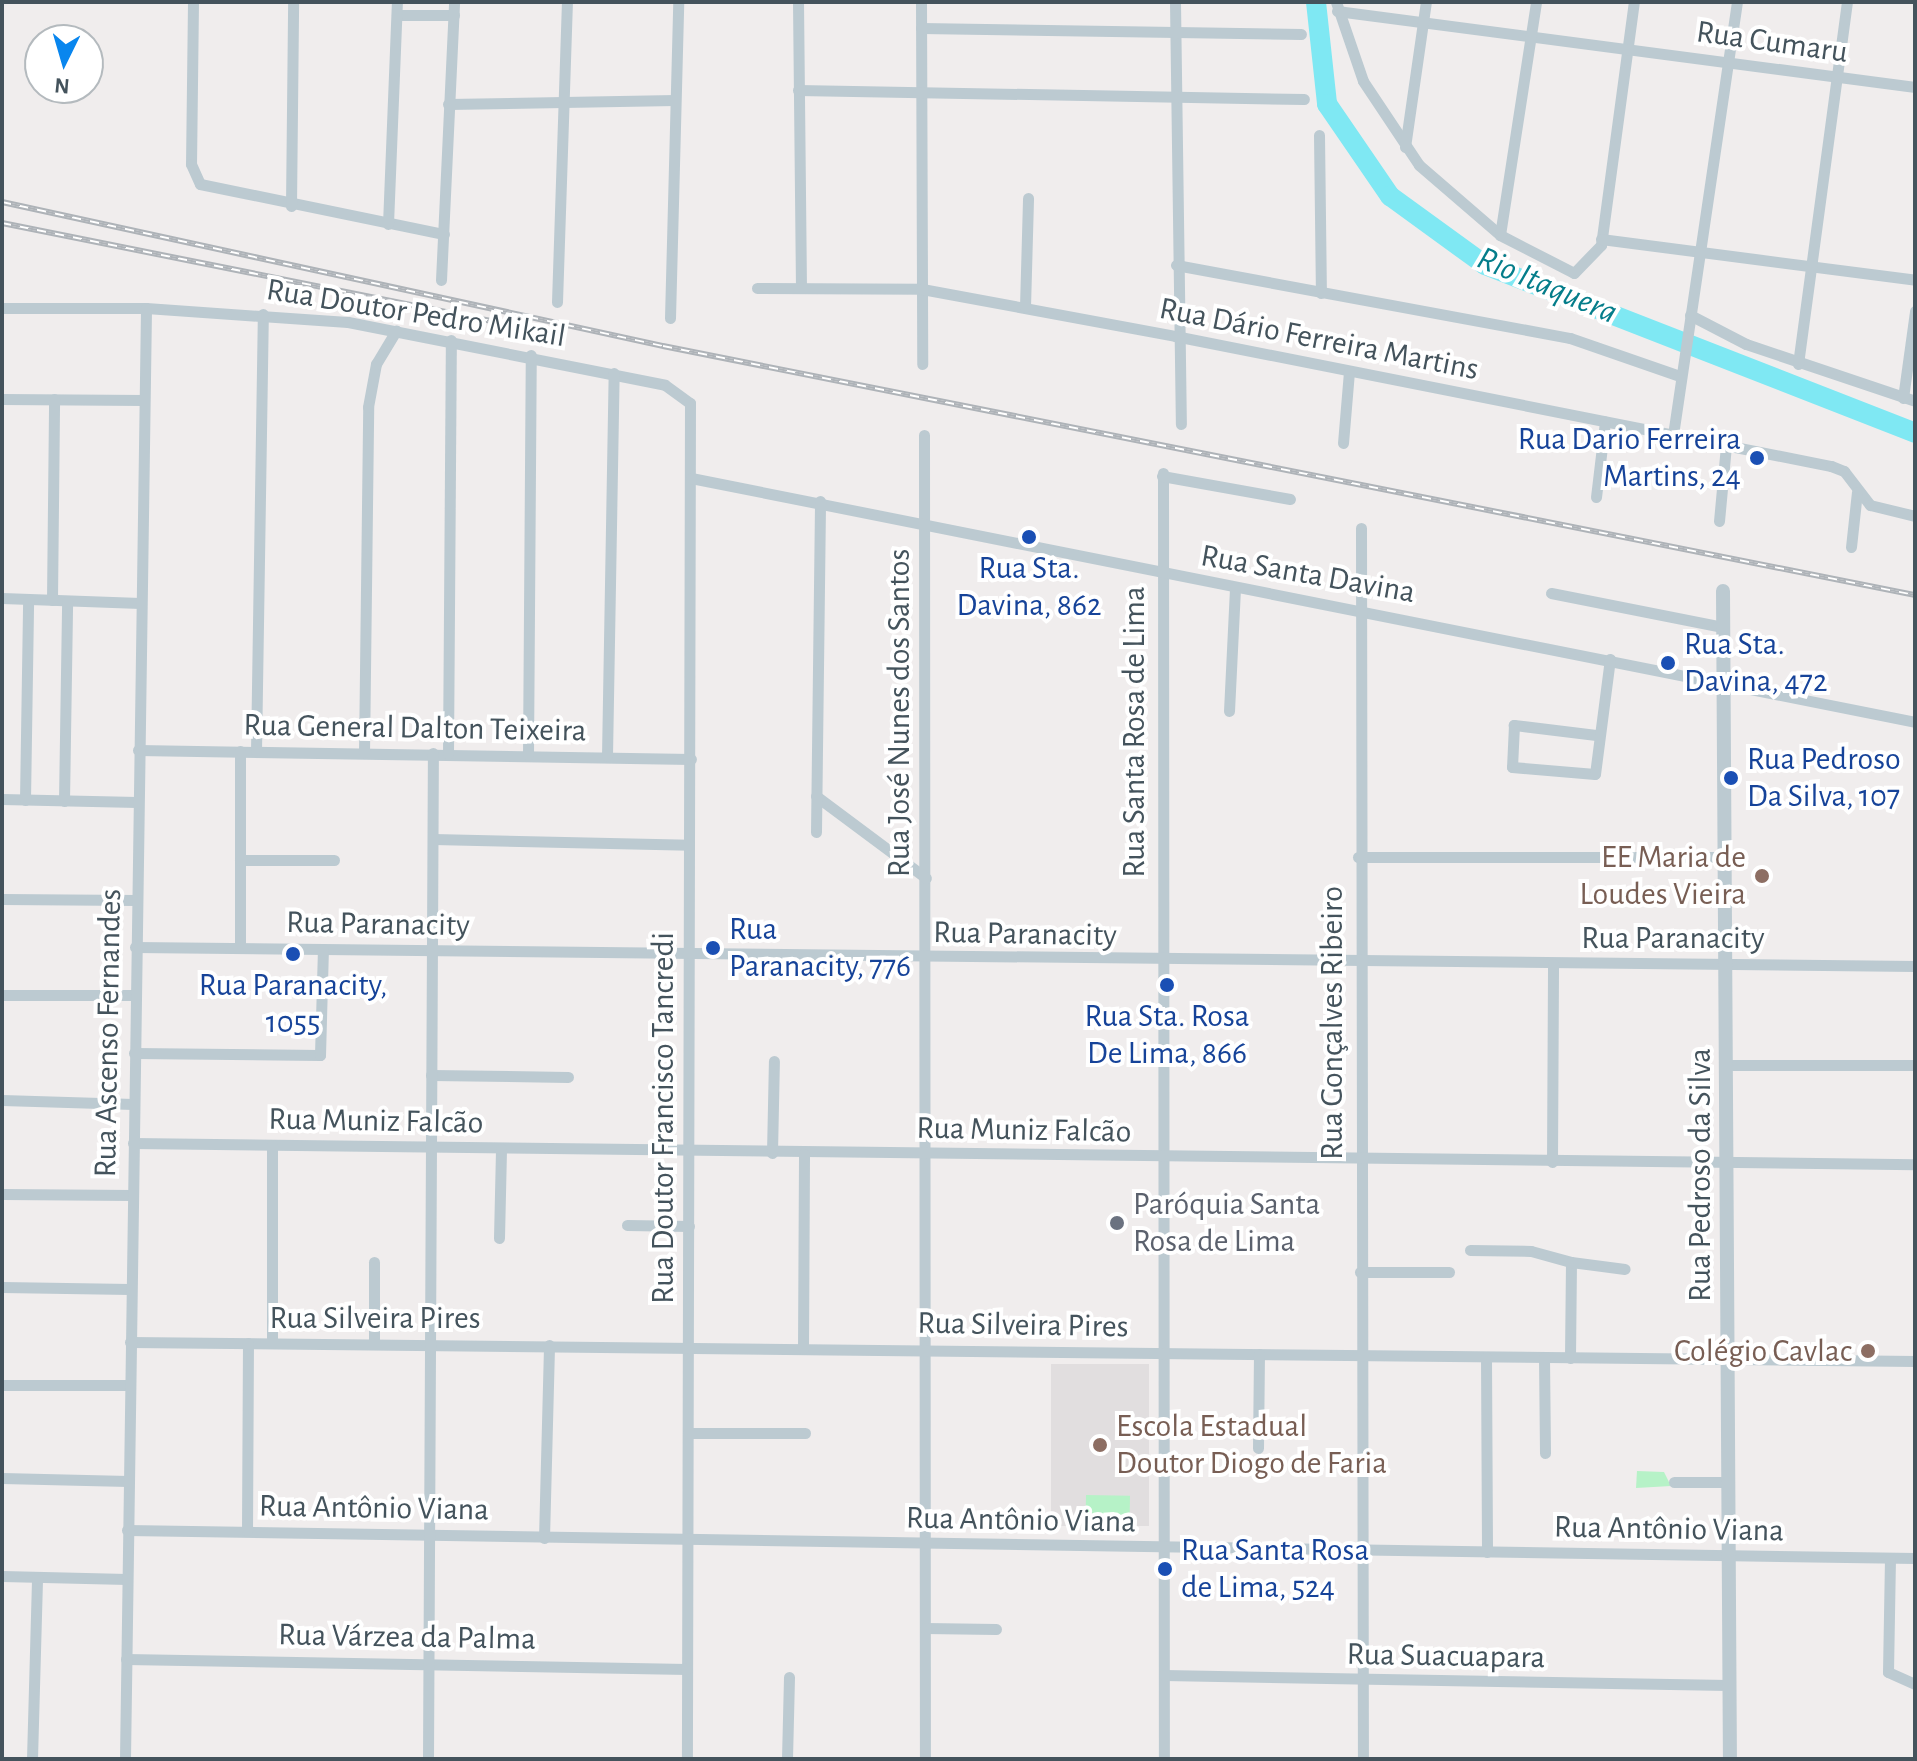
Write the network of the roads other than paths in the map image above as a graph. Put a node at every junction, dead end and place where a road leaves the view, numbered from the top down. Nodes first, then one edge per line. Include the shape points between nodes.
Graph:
1 (193, 2) edge
2 (293, 2) edge
3 (454, 2) edge
4 (567, 2) edge
5 (678, 2) edge
6 (798, 2) edge
7 (921, 2) edge
8 (1175, 2) edge
9 (1426, 2) edge
10 (1536, 2) edge
11 (1634, 2) edge
12 (1737, 2) edge
13 (1847, 2) edge
14 (1337, 6) edge
15 (397, 8) edge
16 (454, 15) junction
17 (1423, 23) junction
18 (921, 28) junction
19 (1175, 28) junction
20 (1301, 34) dead end
21 (1531, 37) junction
22 (1627, 49) junction
23 (1728, 62) junction
24 (1837, 77) junction
25 (1915, 87) edge
26 (798, 90) junction
27 (917, 92) junction
28 (1176, 93) junction
29 (1304, 99) dead end
30 (675, 100) junction
31 (563, 102) junction
32 (448, 104) junction
33 (1319, 135) dead end
34 (1405, 147) junction
35 (1028, 198) dead end
36 (291, 206) junction
37 (388, 224) junction
38 (444, 234) junction
39 (1500, 235) junction
40 (1601, 239) junction
41 (1701, 251) junction
42 (1811, 264) junction
43 (1176, 265) junction
44 (441, 280) dead end
45 (1915, 280) edge
46 (801, 286) junction
47 (757, 288) dead end
48 (922, 289) junction
49 (1321, 293) junction
50 (557, 302) dead end
51 (1025, 307) junction
52 (2, 308) edge
53 (146, 308) junction
54 (1915, 311) edge
55 (263, 314) junction
56 (670, 318) dead end
57 (1689, 321) junction
58 (396, 331) junction
59 (1175, 336) junction
60 (451, 340) junction
61 (531, 355) junction
62 (922, 364) dead end
63 (1798, 364) junction
64 (1349, 371) junction
65 (1681, 371) junction
66 (614, 373) junction
67 (2, 399) edge
68 (54, 399) junction
69 (144, 400) junction
70 (1909, 400) edge
71 (1605, 422) junction
72 (1181, 424) dead end
73 (924, 435) dead end
74 (1673, 435) junction
75 (1343, 443) dead end
76 (1726, 446) junction
77 (691, 478) junction
78 (1857, 492) junction
79 (1596, 497) dead end
80 (1290, 499) dead end
81 (820, 501) junction
82 (1915, 516) edge
83 (924, 521) junction
84 (1719, 521) dead end
85 (1361, 528) dead end
86 (1851, 547) dead end
87 (1160, 574) junction
88 (1235, 587) junction
89 (1723, 591) dead end
90 (1551, 593) dead end
91 (2, 598) edge
92 (28, 599) junction
93 (52, 600) junction
94 (67, 601) junction
95 (140, 603) junction
96 (1360, 609) junction
97 (1723, 627) junction
98 (1610, 659) junction
99 (1726, 683) junction
100 (1229, 711) dead end
101 (1915, 722) edge
102 (1596, 735) junction
103 (138, 750) junction
104 (240, 751) junction
105 (256, 751) junction
106 (364, 753) junction
107 (433, 753) junction
108 (448, 754) junction
109 (528, 755) junction
110 (607, 756) junction
111 (691, 759) junction
112 (816, 796) junction
113 (2, 799) edge
114 (25, 800) junction
115 (64, 801) junction
116 (137, 802) junction
117 (816, 832) dead end
118 (433, 839) junction
119 (689, 845) junction
120 (1358, 857) junction
121 (1728, 857) junction
122 (240, 860) junction
123 (334, 860) dead end
124 (926, 878) junction
125 (2, 899) edge
126 (136, 900) junction
127 (135, 947) junction
128 (240, 948) junction
129 (323, 949) junction
130 (430, 951) junction
131 (690, 955) junction
132 (925, 958) junction
133 (1160, 961) junction
134 (1359, 962) junction
135 (1553, 964) junction
136 (1728, 965) junction
137 (1915, 966) edge
138 (2, 995) edge
139 (135, 995) junction
140 (134, 1053) junction
141 (774, 1061) dead end
142 (1728, 1065) junction
143 (1915, 1065) edge
144 (431, 1075) junction
145 (568, 1077) dead end
146 (2, 1100) edge
147 (133, 1104) junction
148 (133, 1143) junction
149 (272, 1145) junction
150 (430, 1147) junction
151 (501, 1149) junction
152 (689, 1152) junction
153 (772, 1153) junction
154 (804, 1154) junction
155 (925, 1155) junction
156 (1160, 1158) junction
157 (1358, 1160) junction
158 (1552, 1162) junction
159 (1728, 1163) junction
160 (1915, 1164) edge
161 (2, 1194) edge
162 (132, 1195) junction
163 (627, 1225) dead end
164 (689, 1226) junction
165 (499, 1238) dead end
166 (1470, 1250) dead end
167 (374, 1262) dead end
168 (1571, 1262) junction
169 (1625, 1269) dead end
170 (1360, 1272) junction
171 (1449, 1272) dead end
172 (2, 1287) edge
173 (130, 1289) junction
174 (130, 1342) junction
175 (248, 1343) junction
176 (272, 1343) junction
177 (374, 1343) junction
178 (430, 1344) junction
179 (549, 1345) junction
180 (689, 1347) junction
181 (803, 1349) junction
182 (926, 1350) junction
183 (1163, 1353) junction
184 (1259, 1354) junction
185 (1360, 1356) junction
186 (1486, 1357) junction
187 (1544, 1357) junction
188 (1570, 1358) junction
189 (1728, 1361) junction
190 (1915, 1361) edge
191 (2, 1385) edge
192 (129, 1385) junction
193 (688, 1433) junction
194 (805, 1433) dead end
195 (1258, 1448) dead end
196 (1545, 1453) dead end
197 (2, 1478) edge
198 (128, 1481) junction
199 (1674, 1482) dead end
200 (1729, 1482) junction
201 (127, 1530) junction
202 (247, 1531) junction
203 (430, 1536) junction
204 (544, 1538) junction
205 (688, 1542) junction
206 (926, 1544) junction
207 (1164, 1548) junction
208 (1361, 1551) junction
209 (1487, 1552) junction
210 (1730, 1556) junction
211 (1890, 1558) junction
212 (1915, 1558) edge
213 (2, 1576) edge
214 (37, 1577) junction
215 (127, 1579) junction
216 (925, 1628) junction
217 (996, 1629) dead end
218 (126, 1659) junction
219 (428, 1664) junction
220 (687, 1669) junction
221 (1164, 1675) junction
222 (789, 1677) dead end
223 (1362, 1681) junction
224 (1915, 1684) edge
225 (1728, 1685) junction
226 (32, 1759) edge
227 (125, 1759) edge
228 (428, 1759) edge
229 (687, 1759) edge
230 (787, 1759) edge
231 (925, 1759) edge
232 (1164, 1759) edge
233 (1363, 1759) edge
234 (1730, 1759) edge

1 - 36 street via 196,178 209,189
2 - 36 street
3 - 16 street
4 - 31 street
5 - 30 street
6 - 26 street
7 - 18 street
8 - 19 street
9 - 17 street
10 - 21 street
11 - 22 street
12 - 23 street
13 - 24 street
14 - 17 street, Rua Cumaru
14 - 34 street via 1363,81
15 - 16 street
15 - 37 street
16 - 32 street
17 - 21 street, Rua Cumaru
17 - 34 street
18 - 19 street
18 - 27 street
19 - 20 street
19 - 28 street
21 - 22 street, Rua Cumaru
21 - 39 street
22 - 23 street, Rua Cumaru
22 - 40 street
23 - 24 street, Rua Cumaru
23 - 41 street
24 - 25 street, Rua Cumaru
24 - 42 street
26 - 27 street
26 - 46 street
27 - 28 street
27 - 48 street
28 - 29 street
28 - 43 street
30 - 31 street
30 - 56 street
31 - 32 street
31 - 50 street
32 - 38 street
33 - 49 street
34 - 39 street
35 - 51 street
36 - 37 street
37 - 38 street
38 - 44 street
39 - 40 street via 1574,273 1586,269
40 - 41 street
41 - 42 street
41 - 57 street
42 - 45 street
42 - 63 street
43 - 49 street
43 - 59 street
46 - 47 street, Rua Dário Ferreira Martins
46 - 48 street, Rua Dário Ferreira Martins
48 - 51 street, Rua Dário Ferreira Martins
48 - 62 street
49 - 65 street via 1570,338
51 - 59 street, Rua Dário Ferreira Martins
52 - 53 street, Rua Doutor Pedro Mikail
53 - 55 street, Rua Doutor Pedro Mikail
53 - 69 street, Rua Ascenso Fernandes
54 - 70 street
55 - 58 street, Rua Doutor Pedro Mikail
55 - 105 street
57 - 63 street
57 - 65 street
58 - 60 street, Rua Doutor Pedro Mikail
58 - 106 street via 376,364 368,407
59 - 64 street, Rua Dário Ferreira Martins
59 - 72 street
60 - 61 street, Rua Doutor Pedro Mikail
60 - 108 street
61 - 66 street, Rua Doutor Pedro Mikail
61 - 109 street
63 - 70 street
64 - 71 street, Rua Dário Ferreira Martins
64 - 75 street
65 - 74 street
66 - 77 street, Rua Doutor Pedro Mikail via 685,393
66 - 110 street
67 - 68 street
68 - 69 street
68 - 93 street
69 - 95 street, Rua Ascenso Fernandes
71 - 74 street, Rua Dário Ferreira Martins
71 - 79 street
73 - 83 street, Rua José Nunes dos Santos
74 - 76 street, Rua Dário Ferreira Martins
76 - 78 street, Rua Dário Ferreira Martins via 1839,469
76 - 84 street
77 - 81 street, Rua Santa Davina
77 - 111 street, Rua Doutor Francisco Tancredi
78 - 82 street, Rua Dário Ferreira Martins via 1877,508
78 - 86 street
80 - 87 street, Rua Santa Rosa de Lima via 1162,474
81 - 83 street, Rua Santa Davina
81 - 112 street
83 - 87 street, Rua Santa Davina
83 - 124 street, Rua José Nunes dos Santos
85 - 96 street, Rua Gonçalves Ribeiro
87 - 88 street, Rua Santa Davina
87 - 133 street, Rua Santa Rosa de Lima
88 - 96 street, Rua Santa Davina
88 - 100 street
89 - 97 street, Rua Pedroso da Silva
90 - 97 street
91 - 92 street
92 - 93 street
92 - 114 street
93 - 94 street
94 - 95 street
94 - 115 street
95 - 103 street, Rua Ascenso Fernandes
96 - 98 street, Rua Santa Davina
96 - 120 street, Rua Gonçalves Ribeiro
97 - 99 street, Rua Pedroso da Silva
98 - 99 street, Rua Santa Davina
98 - 102 street
99 - 101 street, Rua Santa Davina
99 - 121 street, Rua Pedroso da Silva
102 - 102 street via 1596,771 1514,769 1512,727
103 - 104 street, Rua General Dalton Teixeira
103 - 116 street, Rua Ascenso Fernandes
104 - 105 street, Rua General Dalton Teixeira
104 - 122 street
105 - 106 street, Rua General Dalton Teixeira
106 - 107 street, Rua General Dalton Teixeira
107 - 108 street, Rua General Dalton Teixeira
107 - 118 street
108 - 109 street, Rua General Dalton Teixeira
109 - 110 street, Rua General Dalton Teixeira
110 - 111 street, Rua General Dalton Teixeira
111 - 119 street, Rua Doutor Francisco Tancredi
112 - 117 street
112 - 124 street
113 - 114 street
114 - 115 street
115 - 116 street
116 - 126 street, Rua Ascenso Fernandes
118 - 119 street
118 - 130 street
119 - 131 street, Rua Doutor Francisco Tancredi
120 - 121 street
120 - 134 street, Rua Gonçalves Ribeiro
121 - 136 street, Rua Pedroso da Silva
122 - 123 street
122 - 128 street
124 - 132 street, Rua José Nunes dos Santos
125 - 126 street
126 - 127 street, Rua Ascenso Fernandes
127 - 128 street, Rua Paranacity
127 - 139 street, Rua Ascenso Fernandes
128 - 129 street, Rua Paranacity
129 - 130 street, Rua Paranacity
129 - 140 street via 321,1053
130 - 131 street, Rua Paranacity
130 - 144 street
131 - 132 street, Rua Paranacity
131 - 152 street, Rua Doutor Francisco Tancredi
132 - 133 street, Rua Paranacity
132 - 155 street, Rua José Nunes dos Santos
133 - 134 street, Rua Paranacity
133 - 156 street, Rua Santa Rosa de Lima
134 - 135 street, Rua Paranacity
134 - 157 street, Rua Gonçalves Ribeiro
135 - 136 street, Rua Paranacity
135 - 158 street
136 - 137 street, Rua Paranacity
136 - 142 street, Rua Pedroso da Silva
138 - 139 street
139 - 140 street, Rua Ascenso Fernandes
140 - 147 street, Rua Ascenso Fernandes
141 - 153 street
142 - 143 street
142 - 159 street, Rua Pedroso da Silva
144 - 145 street
144 - 150 street
146 - 147 street
147 - 148 street, Rua Ascenso Fernandes
148 - 149 street, Rua Muniz Falcão
148 - 162 street, Rua Ascenso Fernandes
149 - 150 street, Rua Muniz Falcão
149 - 176 street
150 - 151 street, Rua Muniz Falcão
150 - 178 street
151 - 152 street, Rua Muniz Falcão
151 - 165 street
152 - 153 street, Rua Muniz Falcão
152 - 164 street, Rua Doutor Francisco Tancredi
153 - 154 street, Rua Muniz Falcão
154 - 155 street, Rua Muniz Falcão
154 - 181 street
155 - 156 street, Rua Muniz Falcão
155 - 182 street, Rua José Nunes dos Santos
156 - 157 street, Rua Muniz Falcão
156 - 183 street, Rua Santa Rosa de Lima
157 - 158 street, Rua Muniz Falcão
157 - 170 street, Rua Gonçalves Ribeiro
158 - 159 street, Rua Muniz Falcão
159 - 160 street, Rua Muniz Falcão
159 - 189 street, Rua Pedroso da Silva
161 - 162 street
162 - 173 street, Rua Ascenso Fernandes
163 - 164 street
164 - 180 street, Rua Doutor Francisco Tancredi
166 - 168 street via 1541,1252
167 - 177 street
168 - 169 street
168 - 188 street
170 - 171 street
170 - 185 street, Rua Gonçalves Ribeiro
172 - 173 street
173 - 174 street, Rua Ascenso Fernandes
174 - 175 street, Rua Silveira Pires
174 - 192 street, Rua Ascenso Fernandes
175 - 176 street, Rua Silveira Pires
175 - 202 street
176 - 177 street, Rua Silveira Pires
177 - 178 street, Rua Silveira Pires
178 - 179 street, Rua Silveira Pires
178 - 203 street
179 - 180 street, Rua Silveira Pires
179 - 204 street
180 - 181 street, Rua Silveira Pires
180 - 193 street, Rua Doutor Francisco Tancredi
181 - 182 street, Rua Silveira Pires
182 - 183 street, Rua Silveira Pires
182 - 206 street, Rua José Nunes dos Santos
183 - 184 street, Rua Silveira Pires
183 - 207 street, Rua Santa Rosa de Lima
184 - 185 street, Rua Silveira Pires
184 - 195 street
185 - 186 street, Rua Silveira Pires
185 - 208 street, Rua Gonçalves Ribeiro
186 - 187 street, Rua Silveira Pires
186 - 209 street
187 - 188 street, Rua Silveira Pires
187 - 196 street
188 - 189 street, Rua Silveira Pires
189 - 190 street, Rua Silveira Pires
189 - 200 street, Rua Pedroso da Silva
191 - 192 street
192 - 198 street, Rua Ascenso Fernandes
193 - 194 street
193 - 205 street, Rua Doutor Francisco Tancredi
197 - 198 street
198 - 201 street, Rua Ascenso Fernandes
199 - 200 street
200 - 210 street, Rua Pedroso da Silva
201 - 202 street, Rua Antônio Viana
201 - 215 street, Rua Ascenso Fernandes
202 - 203 street, Rua Antônio Viana
203 - 204 street, Rua Antônio Viana
203 - 219 street
204 - 205 street, Rua Antônio Viana
205 - 206 street, Rua Antônio Viana
205 - 220 street, Rua Doutor Francisco Tancredi
206 - 207 street, Rua Antônio Viana
206 - 216 street, Rua José Nunes dos Santos
207 - 208 street, Rua Antônio Viana
207 - 221 street, Rua Santa Rosa de Lima
208 - 209 street, Rua Antônio Viana
208 - 223 street, Rua Gonçalves Ribeiro
209 - 210 street, Rua Antônio Viana
210 - 211 street, Rua Antônio Viana
210 - 225 street, Rua Pedroso da Silva
211 - 212 street, Rua Antônio Viana
211 - 224 street via 1890,1676
213 - 214 street
214 - 215 street
214 - 226 street
215 - 218 street, Rua Ascenso Fernandes
216 - 217 street
216 - 231 street, Rua José Nunes dos Santos
218 - 219 street, Rua Várzea da Palma
218 - 227 street, Rua Ascenso Fernandes
219 - 220 street, Rua Várzea da Palma
219 - 228 street
220 - 229 street, Rua Doutor Francisco Tancredi
221 - 223 street, Rua Suacuapara
221 - 232 street, Rua Santa Rosa de Lima
222 - 230 street
223 - 225 street, Rua Suacuapara
223 - 233 street, Rua Gonçalves Ribeiro
225 - 234 street, Rua Pedroso da Silva

